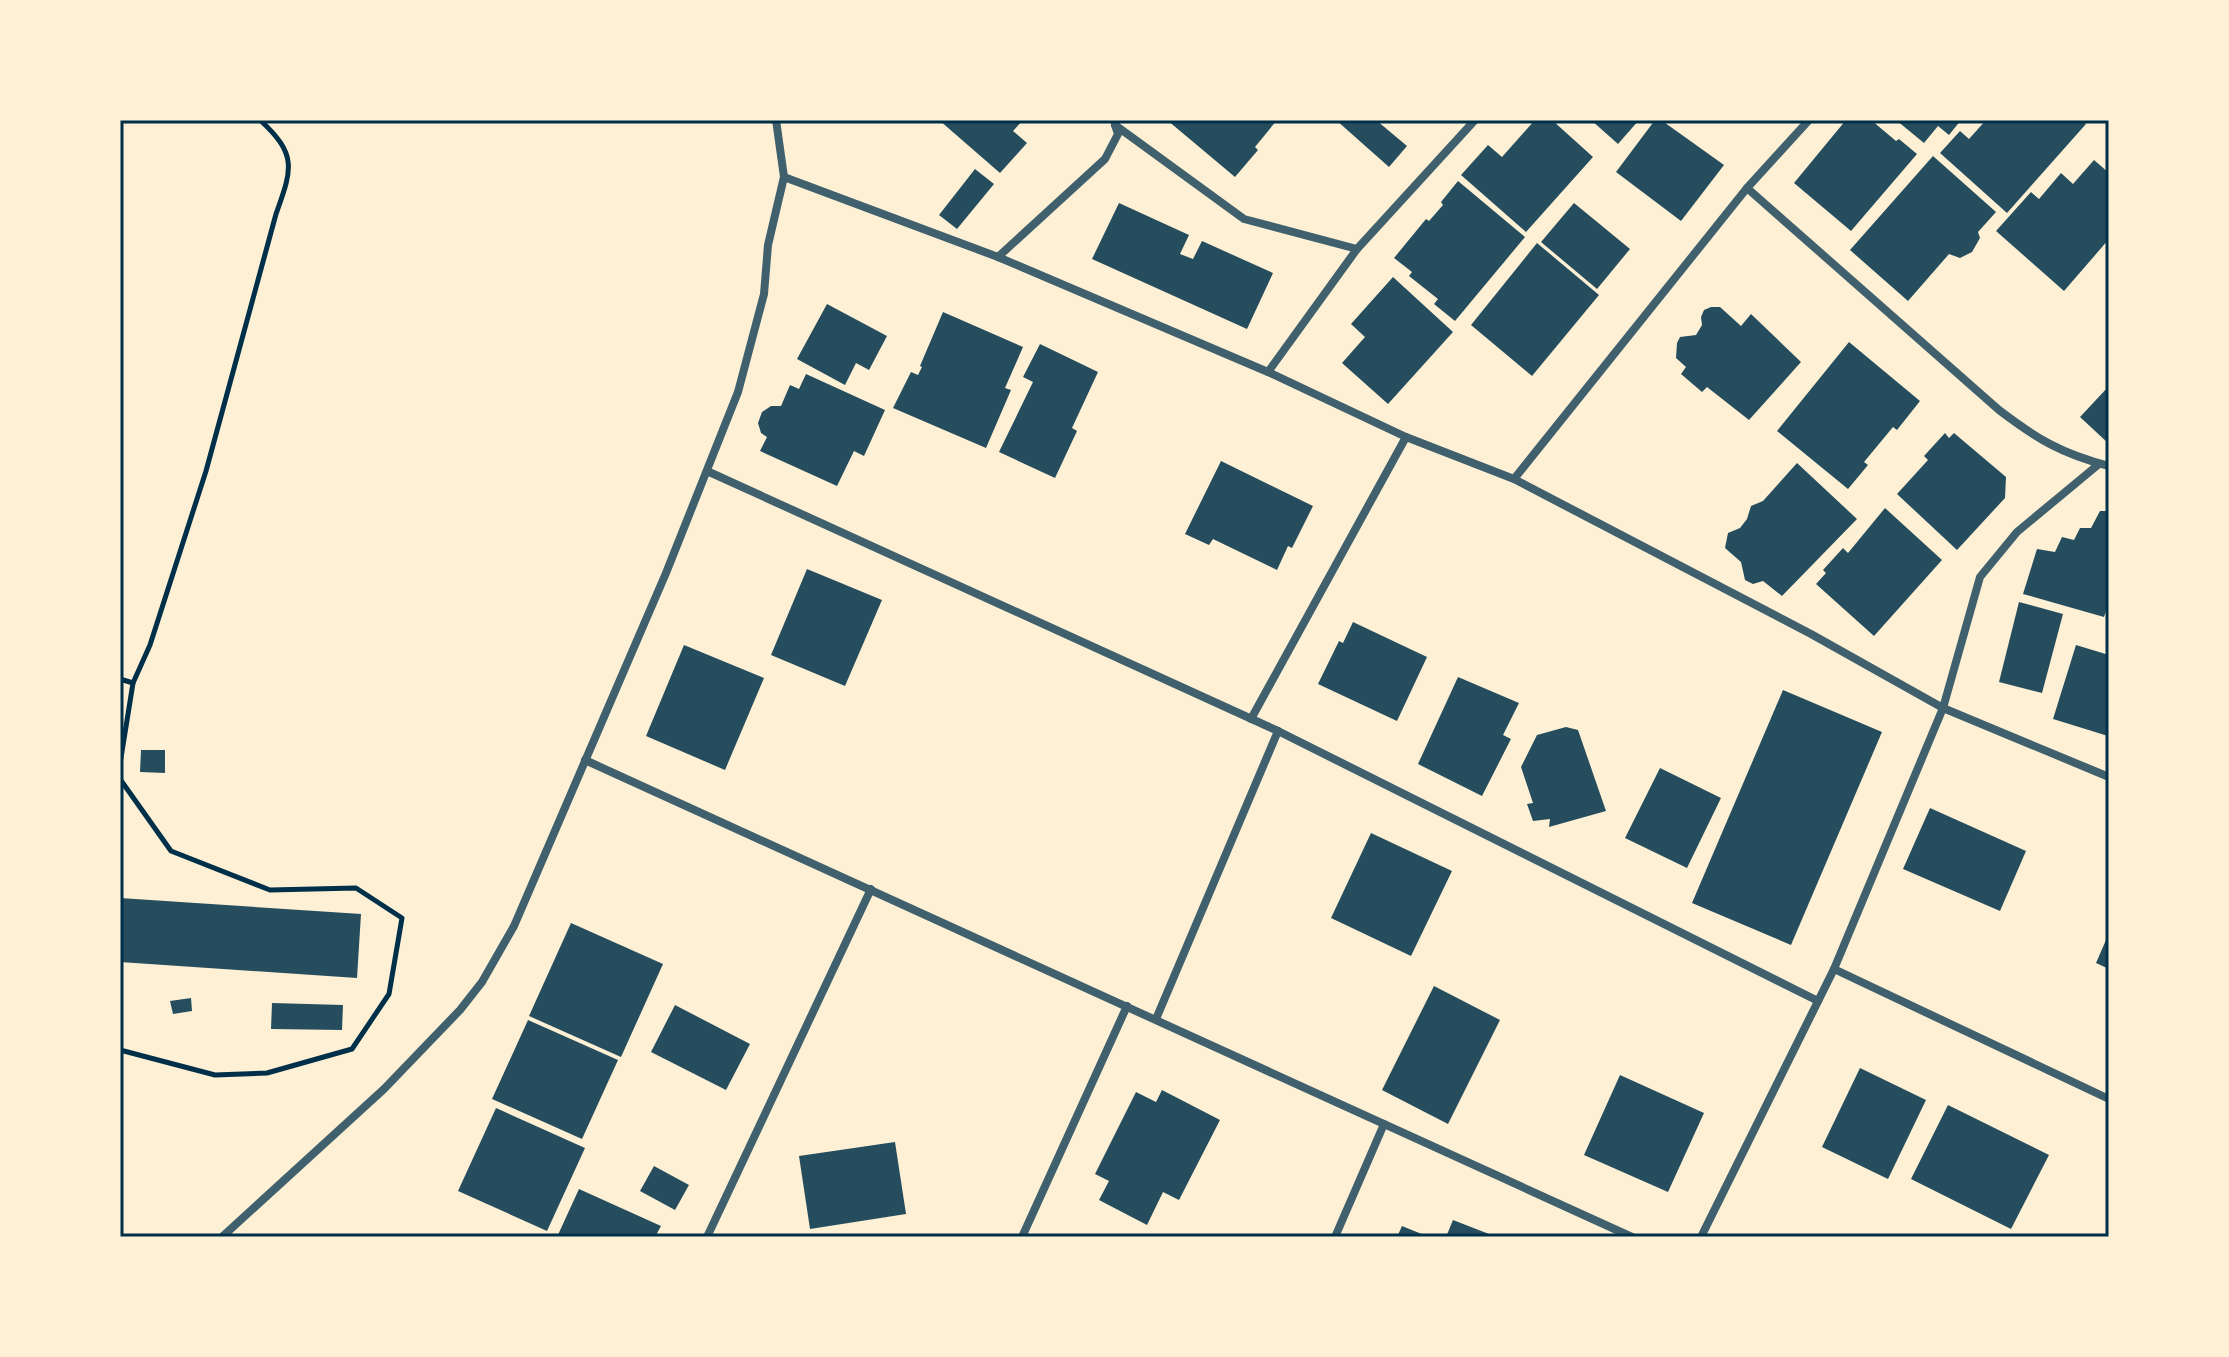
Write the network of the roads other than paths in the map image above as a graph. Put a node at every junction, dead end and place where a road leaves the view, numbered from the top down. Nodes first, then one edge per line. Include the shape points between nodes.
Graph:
1 (776, 120) edge
2 (1475, 120) edge
3 (1809, 120) edge
4 (1116, 122) edge
5 (784, 177) junction
6 (1747, 188) junction
7 (1357, 249) junction
8 (998, 257) junction
9 (1268, 372) junction
10 (1406, 437) junction
11 (2104, 465) edge
12 (707, 471) junction
13 (1514, 479) junction
14 (1943, 708) junction
15 (1251, 719) junction
16 (1278, 731) junction
17 (585, 760) junction
18 (2109, 777) edge
19 (871, 889) junction
20 (1834, 969) junction
21 (1818, 1001) junction
22 (1127, 1006) junction
23 (1156, 1019) junction
24 (2109, 1099) edge
25 (1384, 1124) junction
26 (222, 1237) edge
27 (707, 1237) edge
28 (1022, 1237) edge
29 (1335, 1237) edge
30 (1632, 1237) edge
31 (1701, 1237) edge

1 - 5 street
2 - 7 street
3 - 6 street
4 - 7 street via 1244,219
4 - 8 street via 1118,134 1105,159
5 - 8 street
5 - 12 street via 752,344
6 - 11 street via 1999,410 2034,437
6 - 13 street
7 - 9 street
8 - 9 street
9 - 10 street
10 - 13 street
10 - 15 street
11 - 14 street via 2017,532 1980,577
12 - 15 street
12 - 17 street
13 - 14 street
14 - 18 street
14 - 20 street
15 - 16 street
16 - 21 street
16 - 23 street
17 - 19 street
17 - 26 street via 514,926 482,982 384,1089
19 - 22 street
19 - 27 street
20 - 21 street
20 - 24 street
21 - 31 street
22 - 23 street
22 - 28 street
23 - 25 street
25 - 29 street
25 - 30 street

